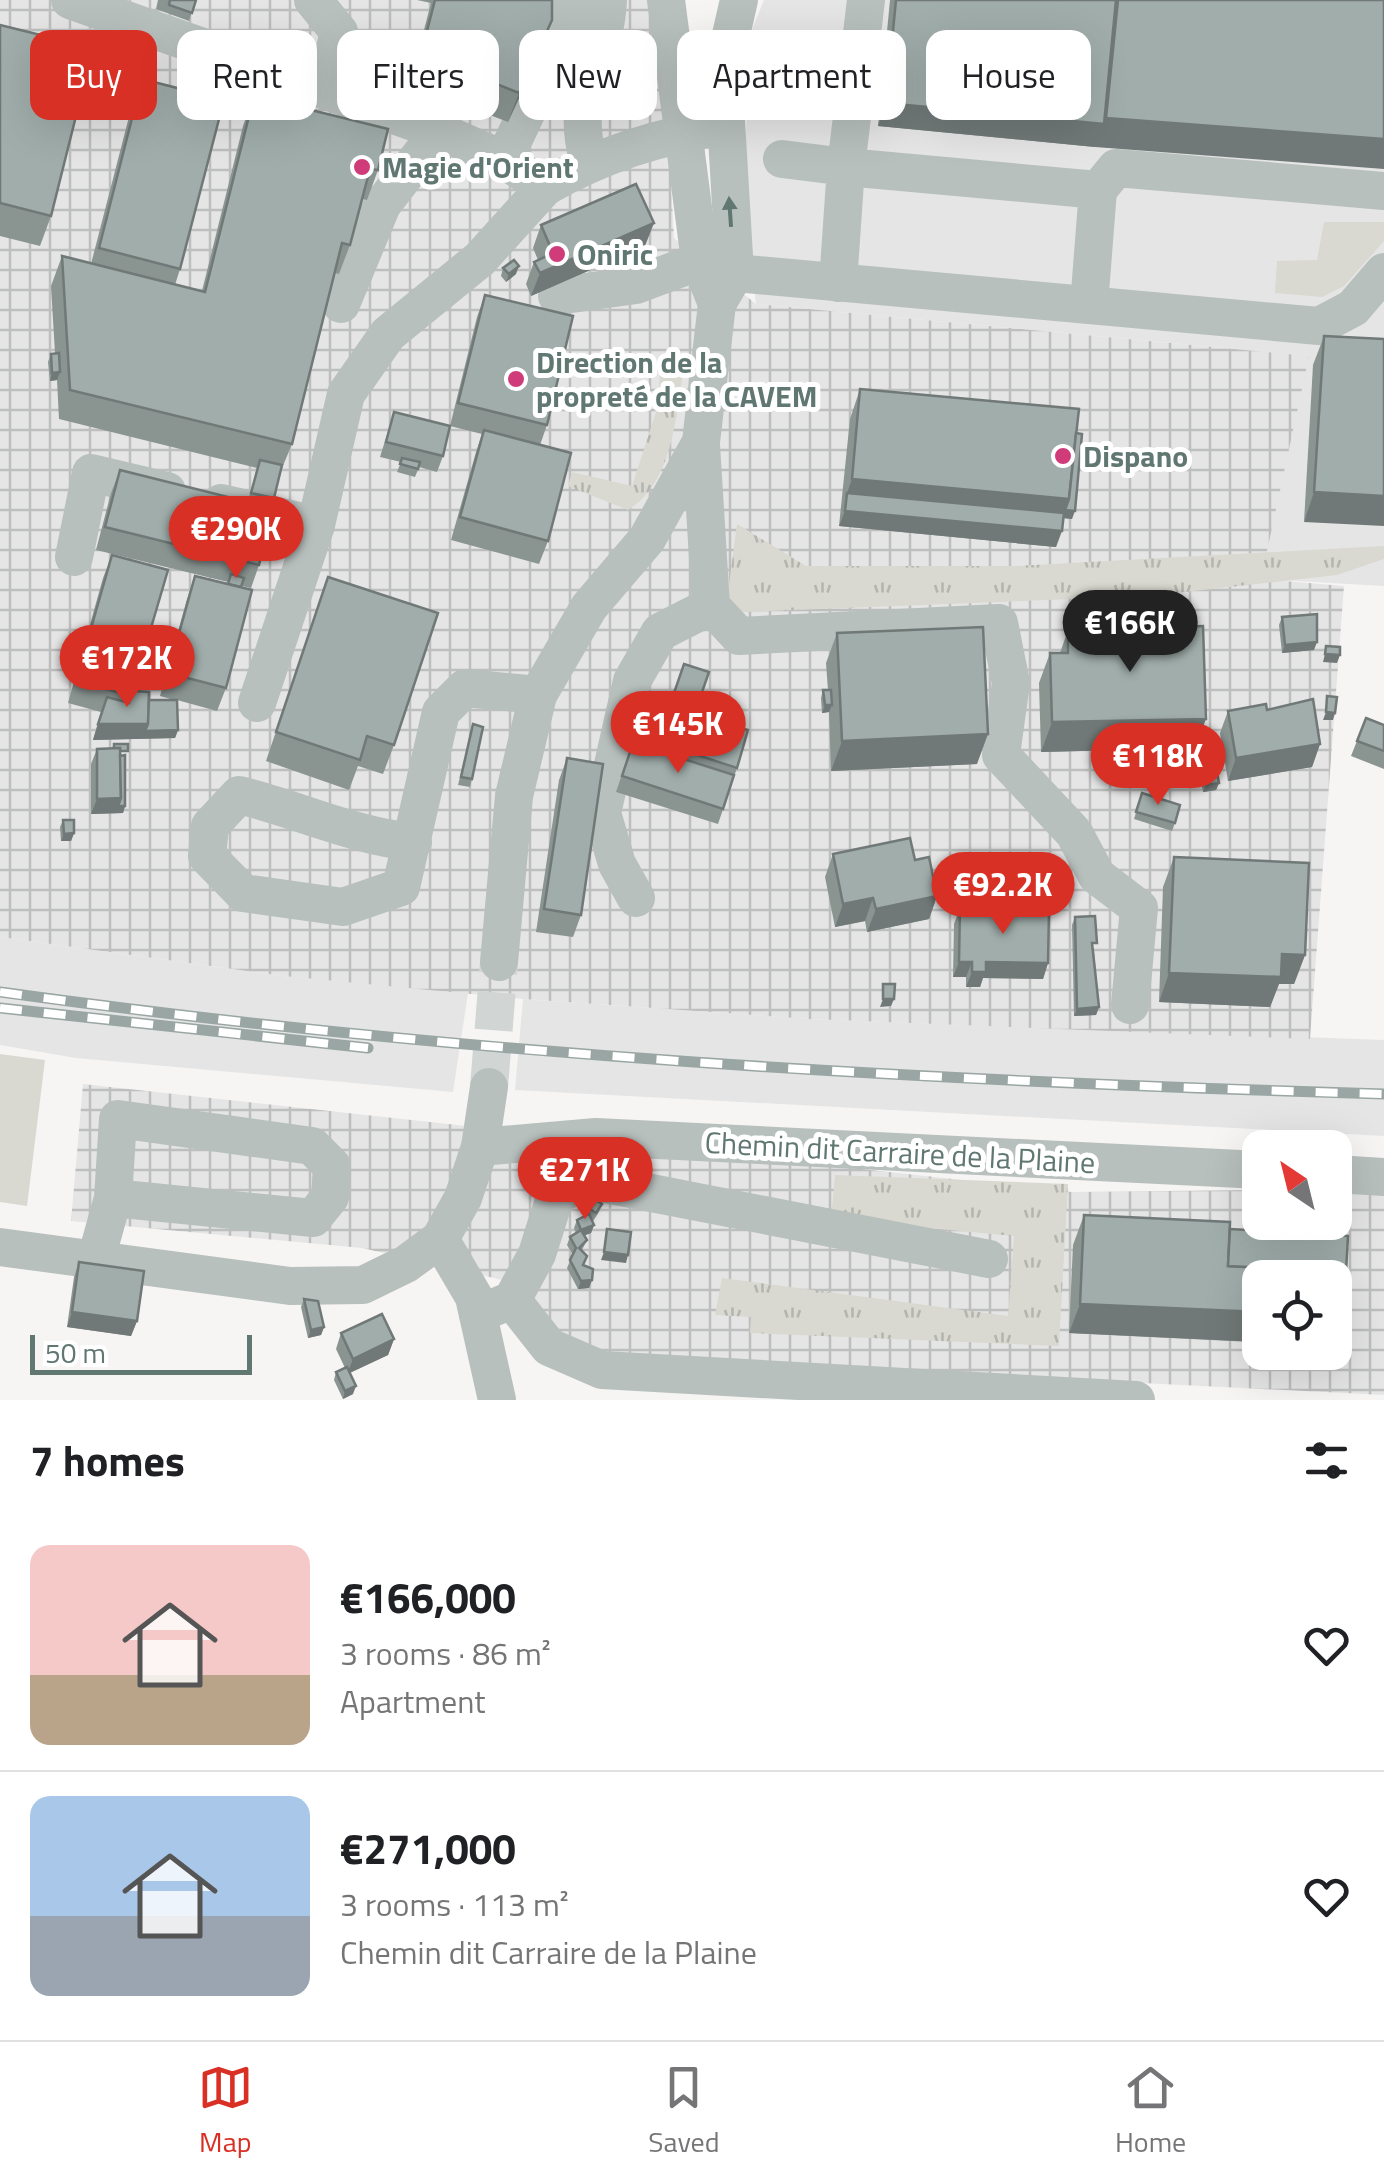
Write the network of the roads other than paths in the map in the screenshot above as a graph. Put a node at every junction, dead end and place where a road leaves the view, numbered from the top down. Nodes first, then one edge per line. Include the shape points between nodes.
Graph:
1 (70, 0) edge
2 (313, 0) edge
3 (570, 0) edge
4 (608, 0) edge
5 (666, 0) edge
6 (739, 0) edge
7 (866, 0) edge
8 (325, 90) junction
9 (724, 127) junction
10 (439, 131) junction
11 (684, 132) junction
12 (782, 159) dead end
13 (504, 160) junction
14 (589, 162) junction
15 (846, 166) junction
16 (545, 188) junction
17 (1098, 190) junction
18 (1384, 190) edge
19 (1384, 272) edge
20 (717, 280) junction
21 (838, 283) junction
22 (557, 296) dead end
23 (342, 304) dead end
24 (1089, 305) junction
25 (701, 442) junction
26 (316, 525) junction
27 (74, 557) dead end
28 (711, 606) junction
29 (538, 694) junction
30 (256, 703) dead end
31 (413, 842) junction
32 (636, 898) dead end
33 (499, 962) tunnel mouth
34 (1130, 1004) dead end
35 (488, 1087) tunnel mouth
36 (480, 1147) junction
37 (1242, 1169) edge
38 (1352, 1175) edge
39 (1384, 1177) edge
40 (113, 1198) junction
41 (440, 1239) junction
42 (0, 1248) edge
43 (989, 1259) dead end
44 (96, 1260) junction
45 (495, 1307) junction
46 (497, 1400) edge
47 (1136, 1400) edge

1 - 8 street
2 - 8 street via 339,32
3 - 13 street via 574,12
4 - 14 street via 606,27 581,100
5 - 11 street
6 - 9 street via 723,70
7 - 15 street
8 - 10 street
9 - 11 street
20 -> 9 street
10 - 13 street
10 - 23 street via 382,206
11 - 14 street
11 - 20 street
12 - 15 street
13 - 16 street
14 - 16 street
15 - 17 street
15 - 21 street
16 - 26 street via 480,259 388,334 346,394
17 - 18 street via 1116,168
17 - 24 street
19 - 24 street via 1353,308 1319,326
20 - 21 street
20 - 22 street
20 - 25 street
21 - 24 street
25 - 28 street
25 - 29 street via 647,539 590,607
26 - 27 street via 91,473
26 - 30 street
28 - 32 street via 660,632 632,682 602,813 616,864
28 - 34 street via 738,636 999,623 1012,682 1000,755 1074,833 1096,876 1139,908
29 - 31 street via 465,688 441,712
29 - 33 street via 514,796
31 - 31 street via 401,887 343,907 244,893 207,856 210,826 238,796 377,838
35 - 36 street
36 - 37 street, Chemin dit Carraire de la Plaine via 596,1137
36 - 41 street via 464,1198
38 - 39 street
40 - 40 street via 313,1218 330,1197 332,1166 312,1146 118,1119
40 - 44 street
41 - 44 street via 363,1285 290,1286
41 - 45 street via 474,1296
42 - 44 street
43 - 45 street via 585,1180 555,1197 537,1254
45 - 46 street
45 - 47 street via 549,1347 602,1370

